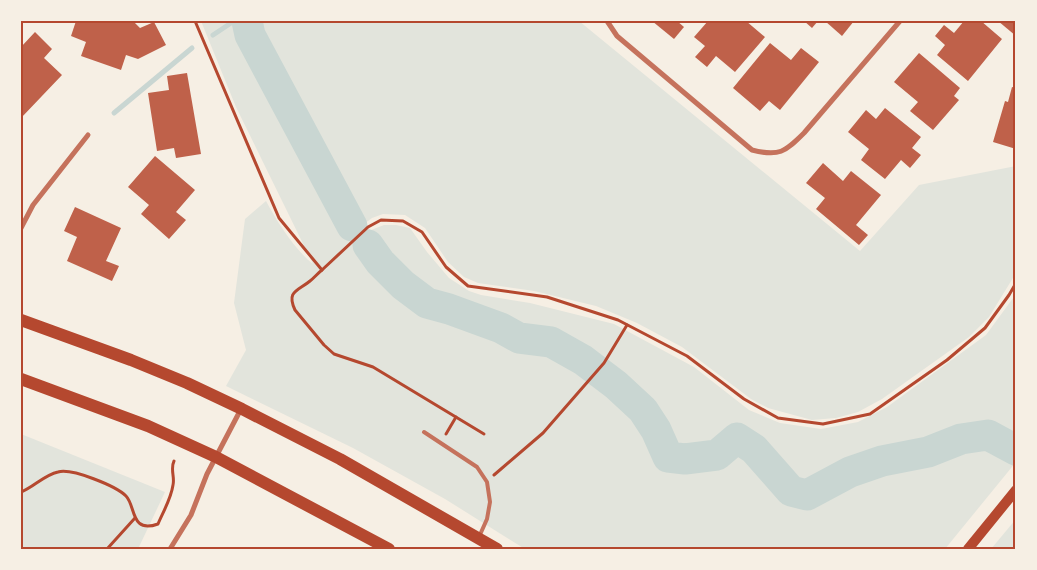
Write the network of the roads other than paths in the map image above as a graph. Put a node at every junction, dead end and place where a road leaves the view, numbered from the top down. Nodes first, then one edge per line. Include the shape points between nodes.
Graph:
1 (607, 21) edge
2 (900, 21) edge
3 (88, 135) dead end
4 (21, 228) edge
5 (21, 320) edge
6 (21, 379) edge
7 (242, 409) junction
8 (424, 432) dead end
9 (216, 457) junction
10 (1016, 490) edge
11 (479, 537) junction
12 (170, 549) edge
13 (389, 549) edge
14 (497, 549) edge
15 (968, 549) edge

1 - 2 street via 617,36 752,150 765,153 788,148 804,133
3 - 4 street via 33,204
5 - 7 main road via 131,360
6 - 9 main road via 148,426
7 - 9 street
7 - 11 main road via 340,459
8 - 11 lane via 477,467 487,482 488,519
9 - 12 street via 191,515
9 - 13 main road
10 - 15 main road
11 - 14 main road

